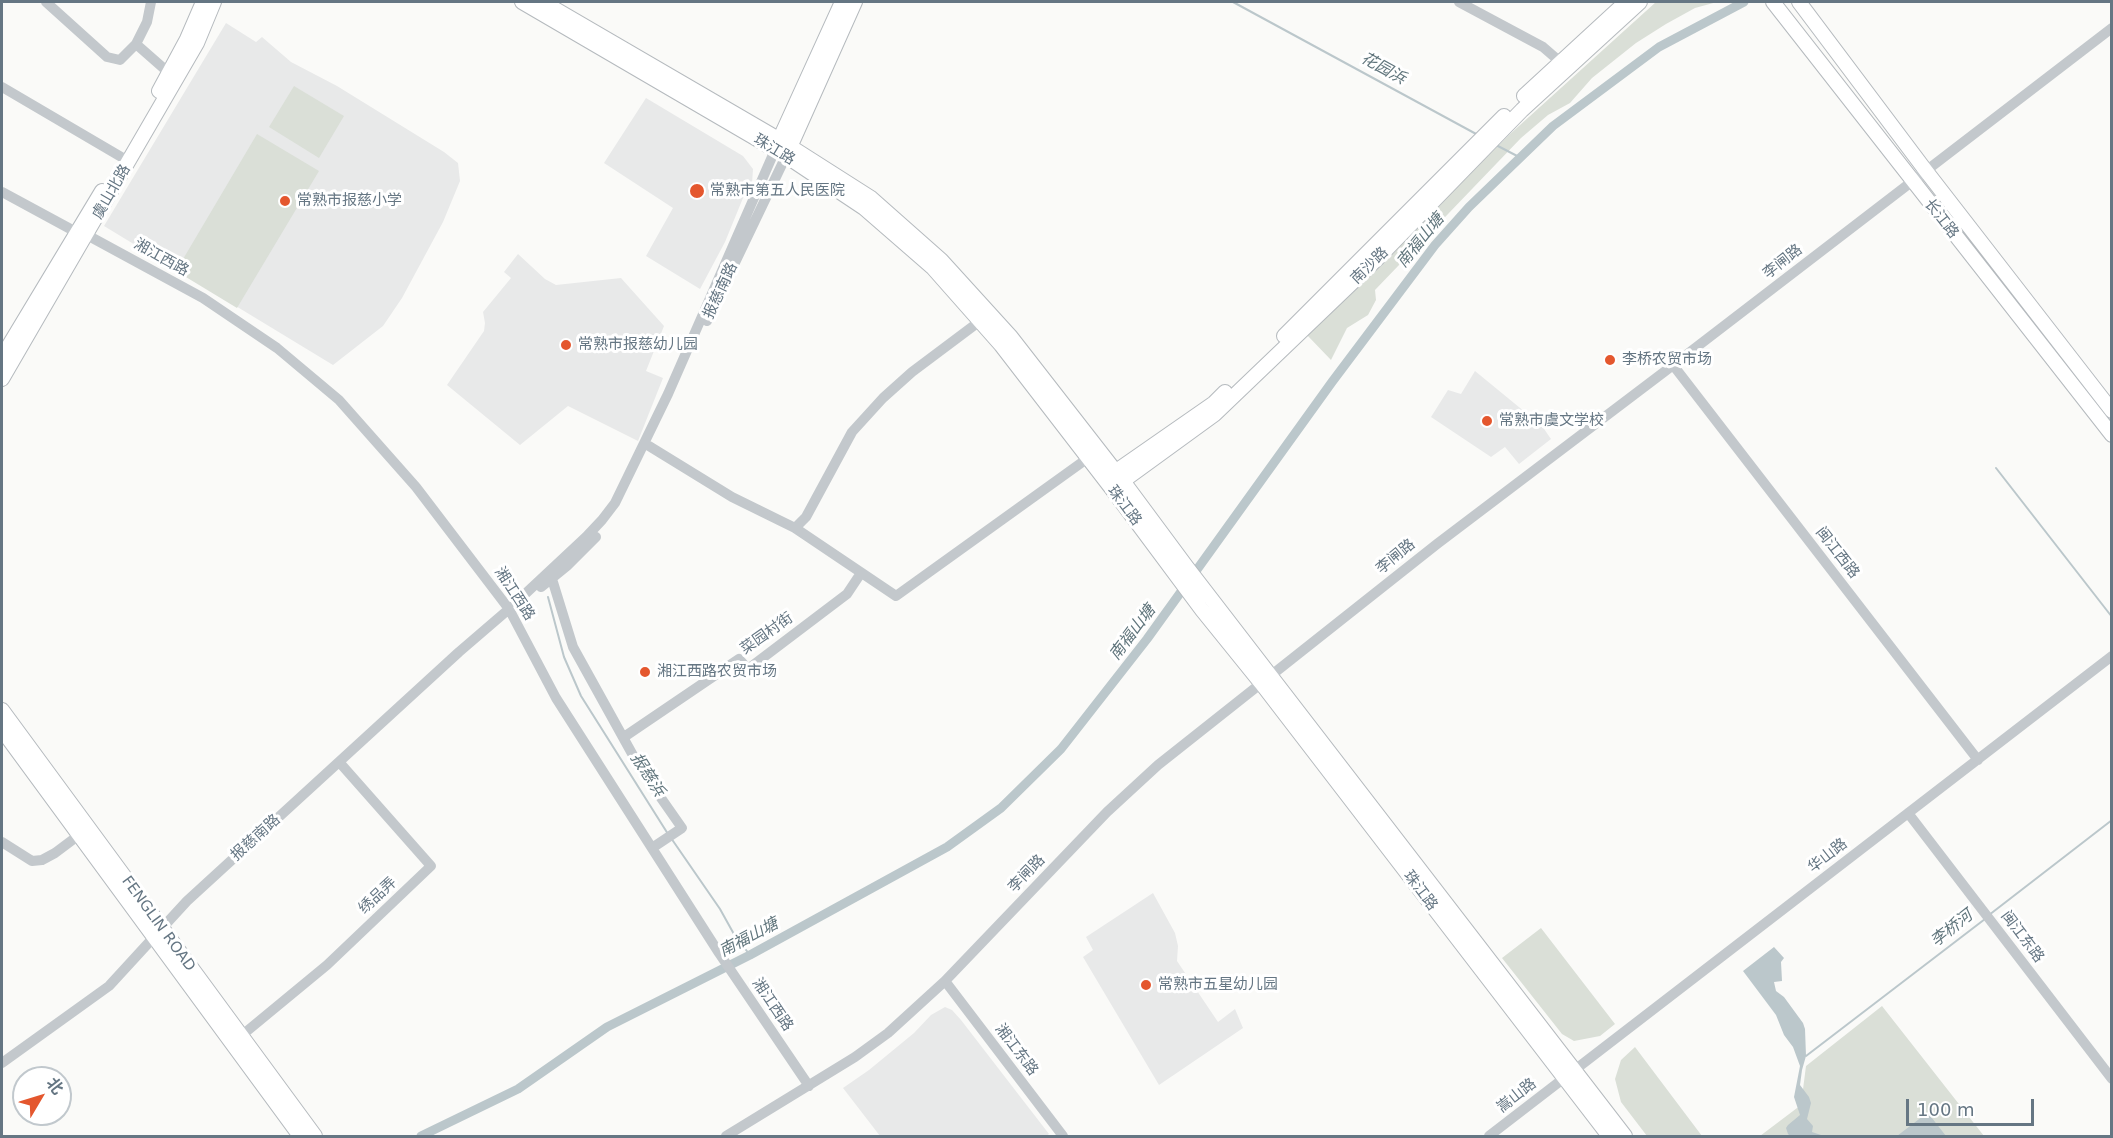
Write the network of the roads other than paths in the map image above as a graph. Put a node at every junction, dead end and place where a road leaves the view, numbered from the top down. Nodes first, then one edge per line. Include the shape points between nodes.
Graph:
1 (46, 2) edge
2 (151, 2) edge
3 (203, 2) edge
4 (214, 2) edge
5 (522, 2) edge
6 (543, 2) edge
7 (842, 2) edge
8 (855, 2) edge
9 (1459, 2) edge
10 (1626, 2) edge
11 (1640, 2) edge
12 (1773, 2) edge
13 (1800, 3) edge
14 (2112, 28) edge
15 (136, 44) junction
16 (1564, 64) junction
17 (169, 73) junction
18 (2, 87) edge
19 (783, 148) junction
20 (123, 158) junction
21 (1926, 171) junction
22 (1912, 182) junction
23 (2, 192) edge
24 (81, 234) junction
25 (980, 321) junction
26 (2, 357) edge
27 (1673, 365) junction
28 (2, 379) edge
29 (2112, 411) edge
30 (2112, 435) edge
31 (649, 446) junction
32 (1088, 458) junction
33 (1114, 480) junction
34 (795, 528) junction
35 (861, 573) junction
36 (552, 579) junction
37 (509, 609) junction
38 (2112, 657) edge
39 (1266, 680) junction
40 (2, 710) edge
41 (2, 730) edge
42 (624, 737) junction
43 (1978, 760) junction
44 (340, 763) junction
45 (1908, 813) junction
46 (83, 832) junction
47 (2, 842) edge
48 (652, 848) junction
49 (158, 934) junction
50 (945, 981) junction
51 (241, 1036) junction
52 (2, 1063) edge
53 (1569, 1075) junction
54 (2112, 1078) edge
55 (809, 1086) junction
56 (300, 1137) edge
57 (315, 1137) edge
58 (726, 1137) edge
59 (1063, 1137) edge
60 (1489, 1137) edge
61 (1609, 1137) edge
62 (1625, 1137) edge

1 - 15 street via 107,57 120,60
2 - 15 street
3 - 17 main road, 虞山北路
4 - 24 main road, 虞山北路 via 197,43
5 - 19 main road, 珠江路
6 - 19 main road, 珠江路
7 - 19 main road, 报慈南路
8 - 19 main road, 报慈南路
9 - 16 street via 1543,47
10 - 16 main road, 南沙路
11 - 16 main road, 南沙路
12 - 22 main road, 长江路
13 - 21 main road, 长江路
14 - 21 street, 李闸路
15 - 17 street
16 - 33 main road, 南沙路 via 1486,141 1378,258 1215,414
17 - 20 main road, 虞山北路
18 - 20 street
19 - 25 main road, 珠江路 via 864,208 933,268
19 - 31 street, 报慈南路
19 - 33 main road, 珠江路 via 871,198 941,260 1011,337
19 - 37 street, 报慈南路 via 615,503 586,537
20 - 24 main road, 虞山北路
21 - 22 street, 李闸路
21 - 29 main road, 长江路
22 - 27 street, 李闸路
22 - 30 main road, 长江路
23 - 24 street, 湘江西路
24 - 26 main road, 虞山北路
24 - 28 main road, 虞山北路
24 - 37 street, 湘江西路 via 203,298 277,348 339,400 416,487
25 - 32 main road, 珠江路
25 - 34 street via 912,372 852,432 806,517
27 - 39 street, 李闸路
27 - 43 street, 闽江西路
31 - 34 street via 732,497
31 - 36 street, 报慈南路 via 616,514
32 - 33 main road, 珠江路
32 - 35 street via 896,596
33 - 39 main road, 珠江路
34 - 35 street
35 - 42 street, 菜园村街 via 847,594 748,669 739,658
36 - 37 street, 报慈南路
36 - 42 street via 573,647
37 - 44 street, 报慈南路
37 - 48 street, 湘江西路 via 556,698
38 - 43 street, 华山路
39 - 50 street, 李闸路 via 1158,765 1107,812
39 - 53 main road, 珠江路
40 - 46 main road, FENGLIN ROAD
41 - 46 main road, FENGLIN ROAD
42 - 48 street via 640,768 682,828
43 - 45 street, 华山路
44 - 49 street, 报慈南路 via 195,893
44 - 51 street, 绣品弄 via 431,866 327,965
45 - 53 street, 华山路
45 - 54 street, 闽江东路
46 - 47 street via 42,860 32,861
46 - 49 main road, FENGLIN ROAD
48 - 55 street, 湘江西路
49 - 51 main road, FENGLIN ROAD
49 - 52 street, 报慈南路 via 109,986
49 - 56 main road, FENGLIN ROAD
50 - 55 street, 李闸路 via 888,1033
50 - 59 street, 湘江东路
51 - 57 main road, FENGLIN ROAD
53 - 60 street, 嵩山路
53 - 61 main road, 珠江路
53 - 62 main road, 珠江路
55 - 58 street, 李闸路

